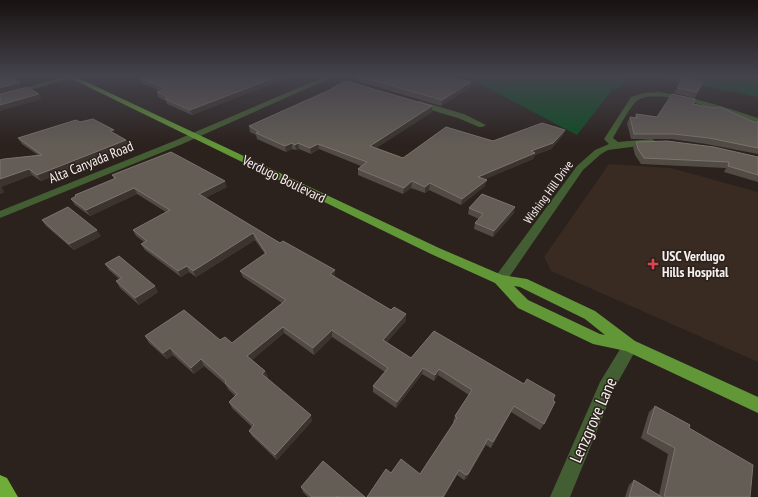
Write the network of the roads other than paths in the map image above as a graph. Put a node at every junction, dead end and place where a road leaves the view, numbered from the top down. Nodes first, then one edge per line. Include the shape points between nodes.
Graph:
1 (117, 99) edge
2 (279, 99) edge
3 (634, 99) edge
4 (686, 99) edge
5 (409, 101) edge
6 (758, 121) edge
7 (482, 125) dead end
8 (193, 135) junction
9 (661, 142) edge
10 (616, 144) junction
11 (0, 215) edge
12 (500, 280) junction
13 (630, 346) junction
14 (758, 405) edge
15 (0, 485) edge
16 (8, 497) edge
17 (560, 497) edge

1 - 8 main road, Verdugo Boulevard
2 - 8 street, Alta Canyada Road
3 - 10 street via 608,139
4 - 6 street
5 - 7 street
8 - 11 street, Alta Canyada Road
8 - 12 main road, Verdugo Boulevard
9 - 10 street
10 - 12 street, Wishing Hill Drive via 598,152 580,168
12 - 13 main road, Verdugo Boulevard via 522,282 590,315
12 - 13 main road, Verdugo Boulevard via 523,304 598,340
13 - 14 main road, Verdugo Boulevard
13 - 17 street, Lenzgrove Lane via 606,387
15 - 16 highway

